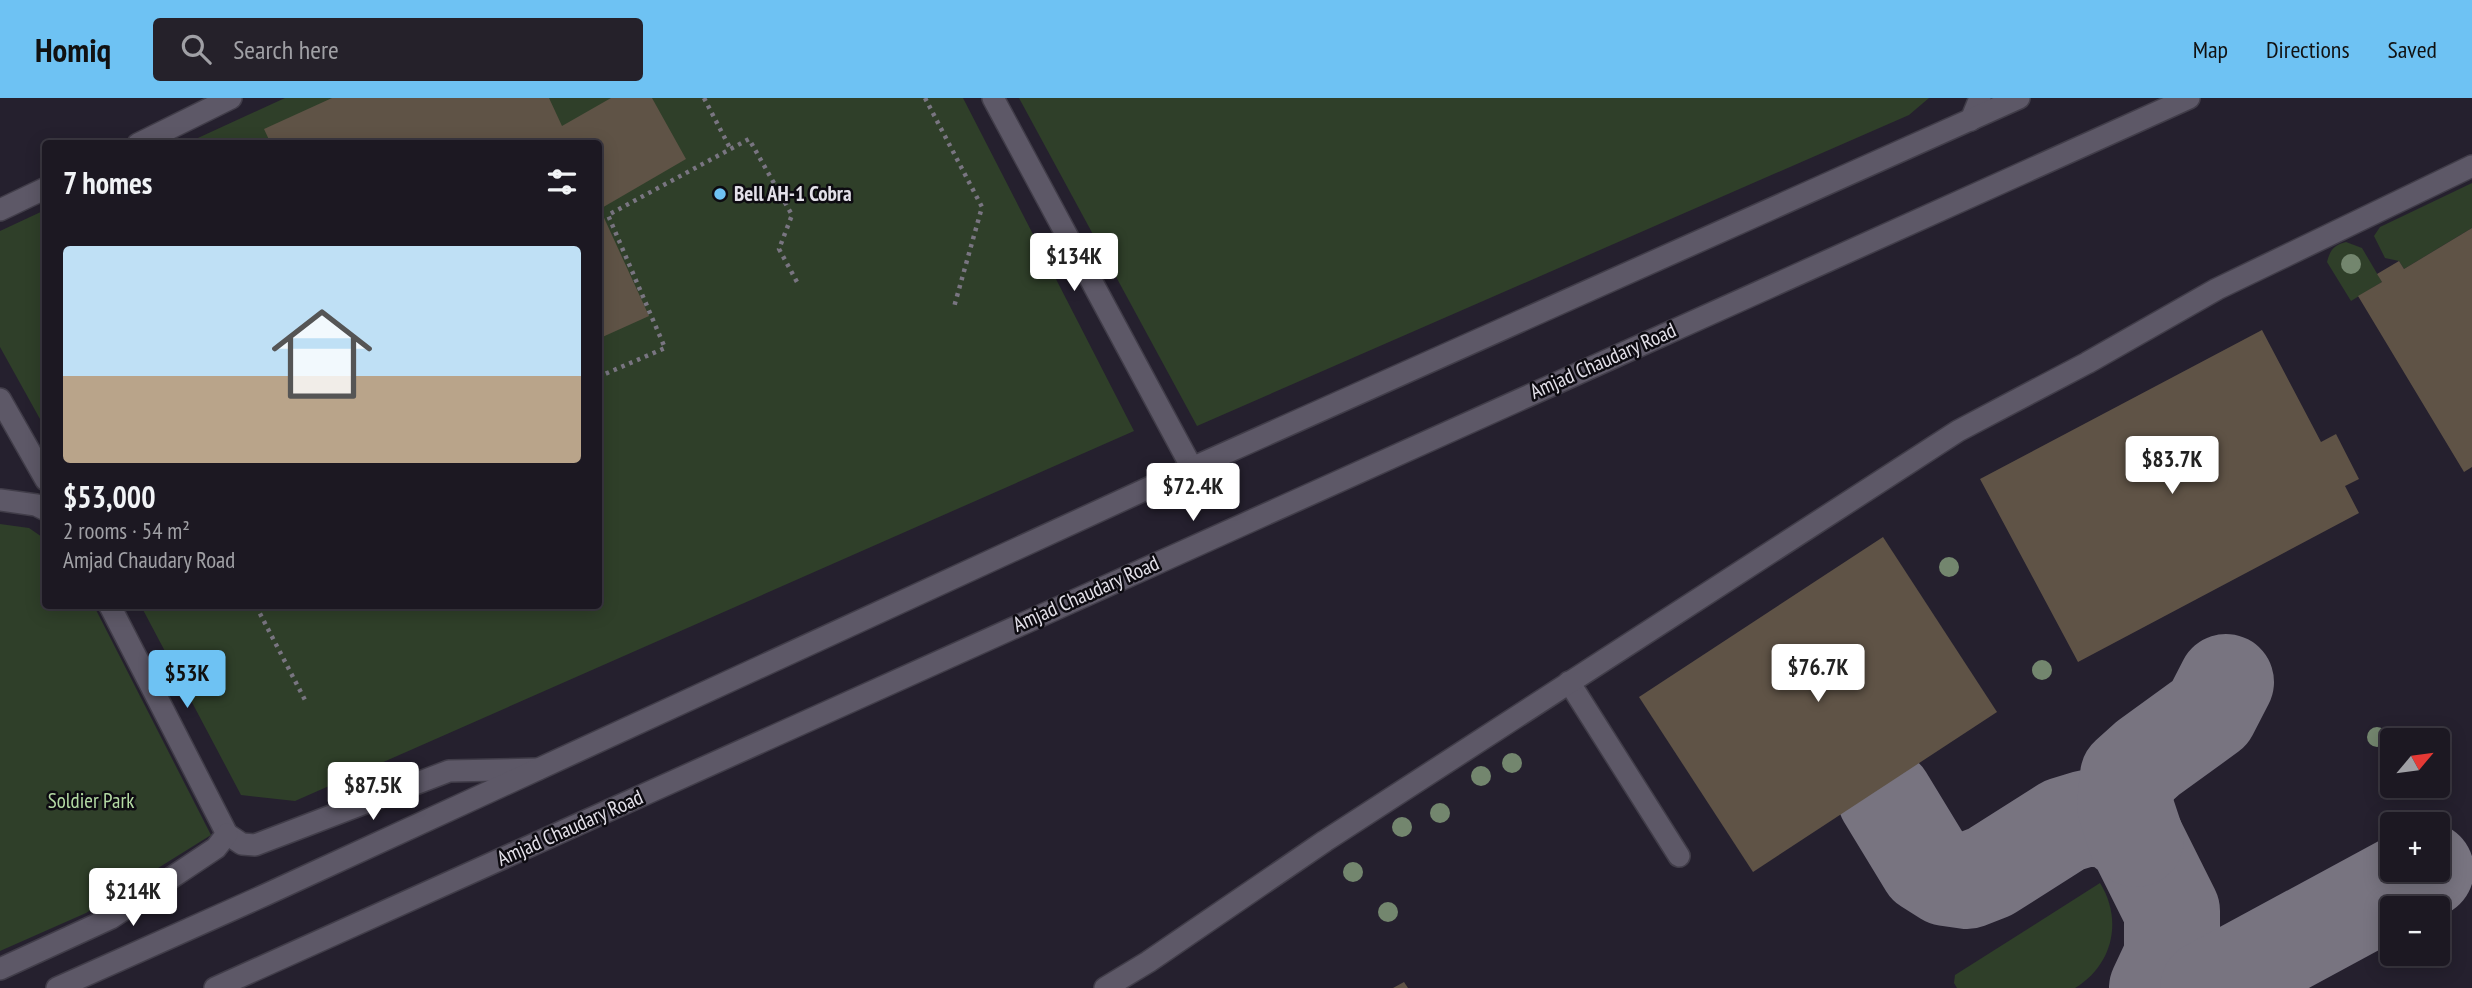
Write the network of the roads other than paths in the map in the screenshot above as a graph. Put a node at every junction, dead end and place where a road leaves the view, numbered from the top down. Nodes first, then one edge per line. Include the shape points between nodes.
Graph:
1 (231, 98) edge
2 (993, 98) edge
3 (1980, 98) edge
4 (2019, 98) edge
5 (2189, 98) edge
6 (1971, 120) junction
7 (146, 140) edge
8 (2472, 166) edge
9 (42, 190) edge
10 (0, 210) edge
11 (0, 399) edge
12 (1192, 468) junction
13 (42, 473) edge
14 (0, 500) edge
15 (42, 508) edge
16 (112, 609) edge
17 (1569, 682) junction
18 (538, 769) junction
19 (227, 834) junction
20 (1679, 856) dead end
21 (0, 969) edge
22 (57, 988) edge
23 (215, 988) edge
24 (1105, 988) edge

1 - 7 main road
2 - 12 main road
3 - 6 main road
4 - 6 main road
5 - 23 main road, Amjad Chaudary Road
6 - 12 main road
8 - 17 main road via 2217,289 1958,431
9 - 10 main road
11 - 13 main road
12 - 18 main road
14 - 15 main road
16 - 19 main road
17 - 20 main road
17 - 24 main road
18 - 19 main road via 449,771 255,845 242,844
18 - 22 main road
19 - 21 main road via 216,848 111,918

